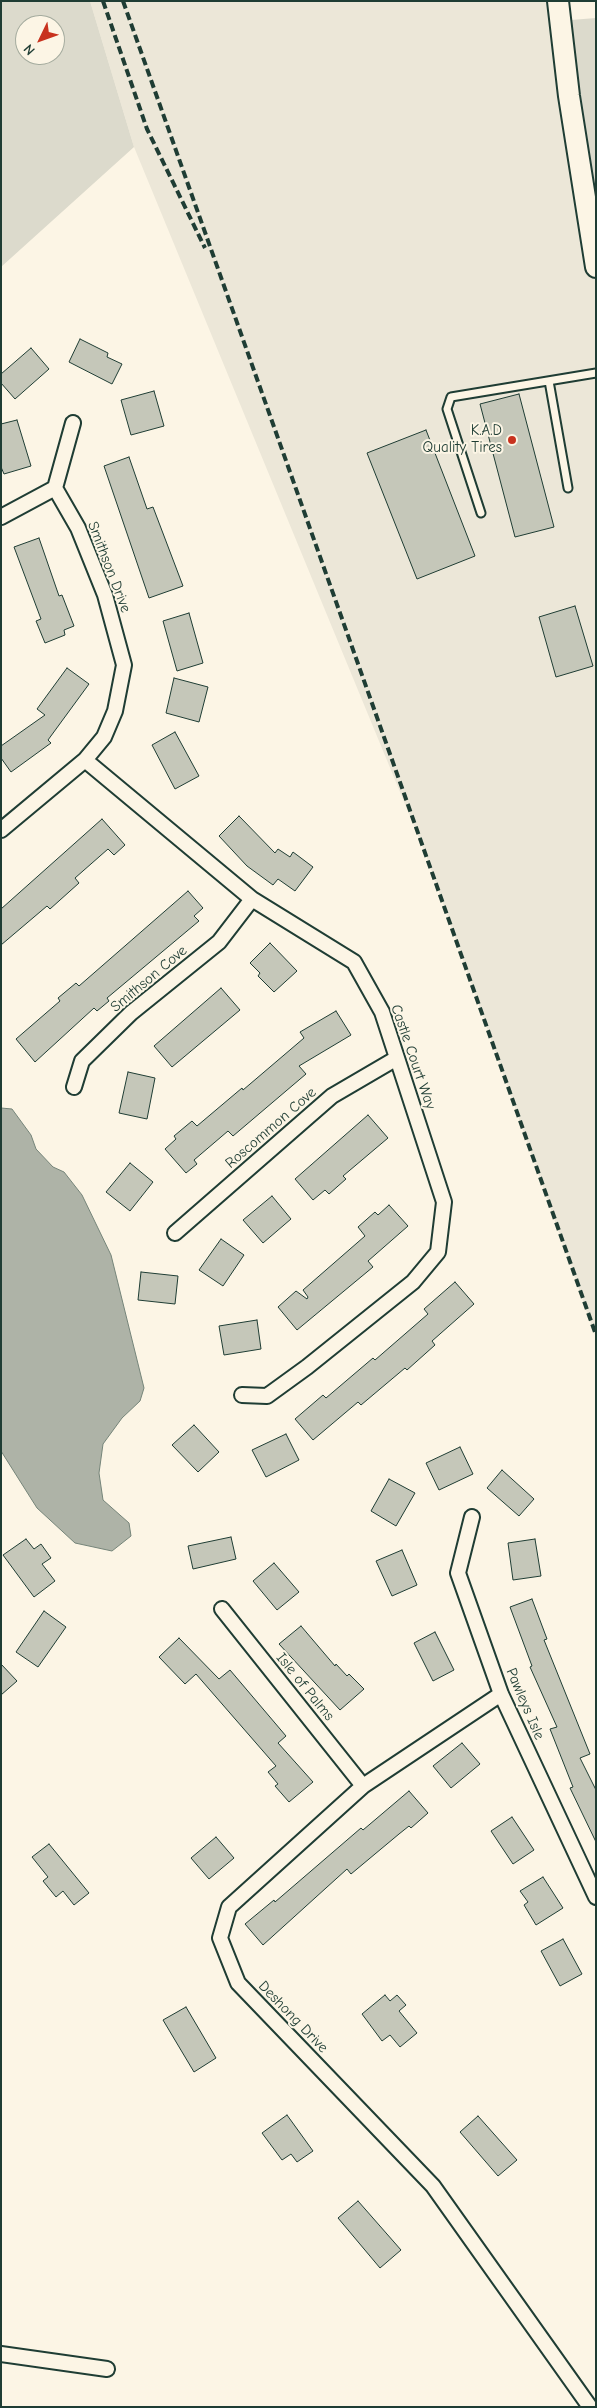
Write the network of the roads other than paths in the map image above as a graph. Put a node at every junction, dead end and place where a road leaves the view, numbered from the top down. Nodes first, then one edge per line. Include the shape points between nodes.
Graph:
1 (558, 1) edge
2 (596, 267) edge
3 (596, 373) edge
4 (549, 381) junction
5 (73, 423) dead end
6 (55, 488) junction
7 (568, 488) dead end
8 (481, 513) dead end
9 (1, 517) edge
10 (85, 760) junction
11 (1, 830) edge
12 (252, 899) junction
13 (397, 1058) junction
14 (74, 1087) dead end
15 (175, 1234) dead end
16 (242, 1395) dead end
17 (472, 1517) dead end
18 (222, 1609) dead end
19 (501, 1694) junction
20 (363, 1786) junction
21 (596, 1897) edge
22 (1, 2354) edge
23 (107, 2369) dead end
24 (590, 2407) edge

1 - 2 main road via 569,96
3 - 4 lane
4 - 7 lane
4 - 8 lane via 451,397 446,409
5 - 6 street
6 - 9 street
6 - 10 street, Smithson Drive via 78,528 105,595 124,665 115,711 104,737
10 - 11 street, Smithson Drive
10 - 12 street, Castle Court Way
12 - 13 street, Castle Court Way via 354,962 382,1012
12 - 14 street, Smithson Cove via 219,942 131,1013 82,1061
13 - 15 street, Roscommon Cove via 332,1096
13 - 16 street, Castle Court Way via 444,1202 438,1252 413,1282 308,1368 267,1396
17 - 19 street, Pawleys Isle via 458,1573
18 - 20 street, Isle of Palms
19 - 20 street, Deshong Drive
19 - 21 street, Pawleys Isle
20 - 24 street, Deshong Drive via 229,1907 220,1938 238,1983 433,2186
22 - 23 street

